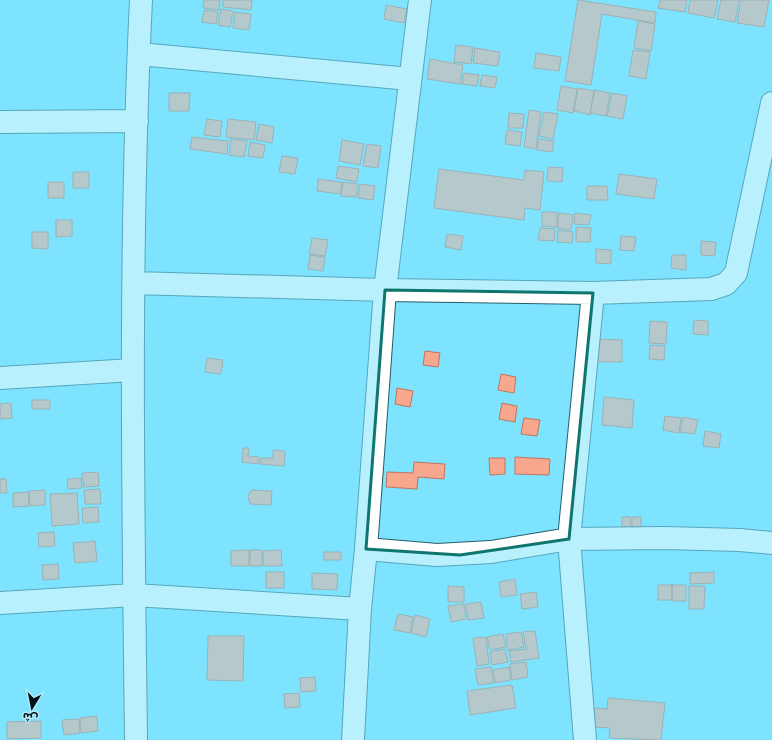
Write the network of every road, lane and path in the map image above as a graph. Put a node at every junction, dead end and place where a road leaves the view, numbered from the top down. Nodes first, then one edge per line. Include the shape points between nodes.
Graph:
1 (141, 0) edge
2 (420, 0) edge
3 (139, 54) junction
4 (410, 79) junction
5 (772, 103) edge
6 (137, 121) junction
7 (0, 122) edge
8 (134, 283) junction
9 (385, 290) junction
10 (593, 293) junction
11 (133, 370) junction
12 (0, 378) edge
13 (569, 539) junction
14 (772, 543) edge
15 (366, 549) junction
16 (134, 595) junction
17 (0, 603) edge
18 (360, 609) junction
19 (136, 740) edge
20 (353, 740) edge
21 (585, 740) edge

1 - 3 street
2 - 4 street
3 - 4 street
3 - 6 street
4 - 9 street
5 - 10 street via 736,273 726,284 710,289
6 - 7 street
6 - 8 street
8 - 9 street
8 - 11 street
9 - 10 street
9 - 15 street
10 - 13 street
11 - 12 street
11 - 16 street
13 - 14 street via 665,538
13 - 15 street via 460,555 437,556
13 - 21 street
15 - 18 street
16 - 17 street
16 - 18 street
16 - 19 street
18 - 20 street

